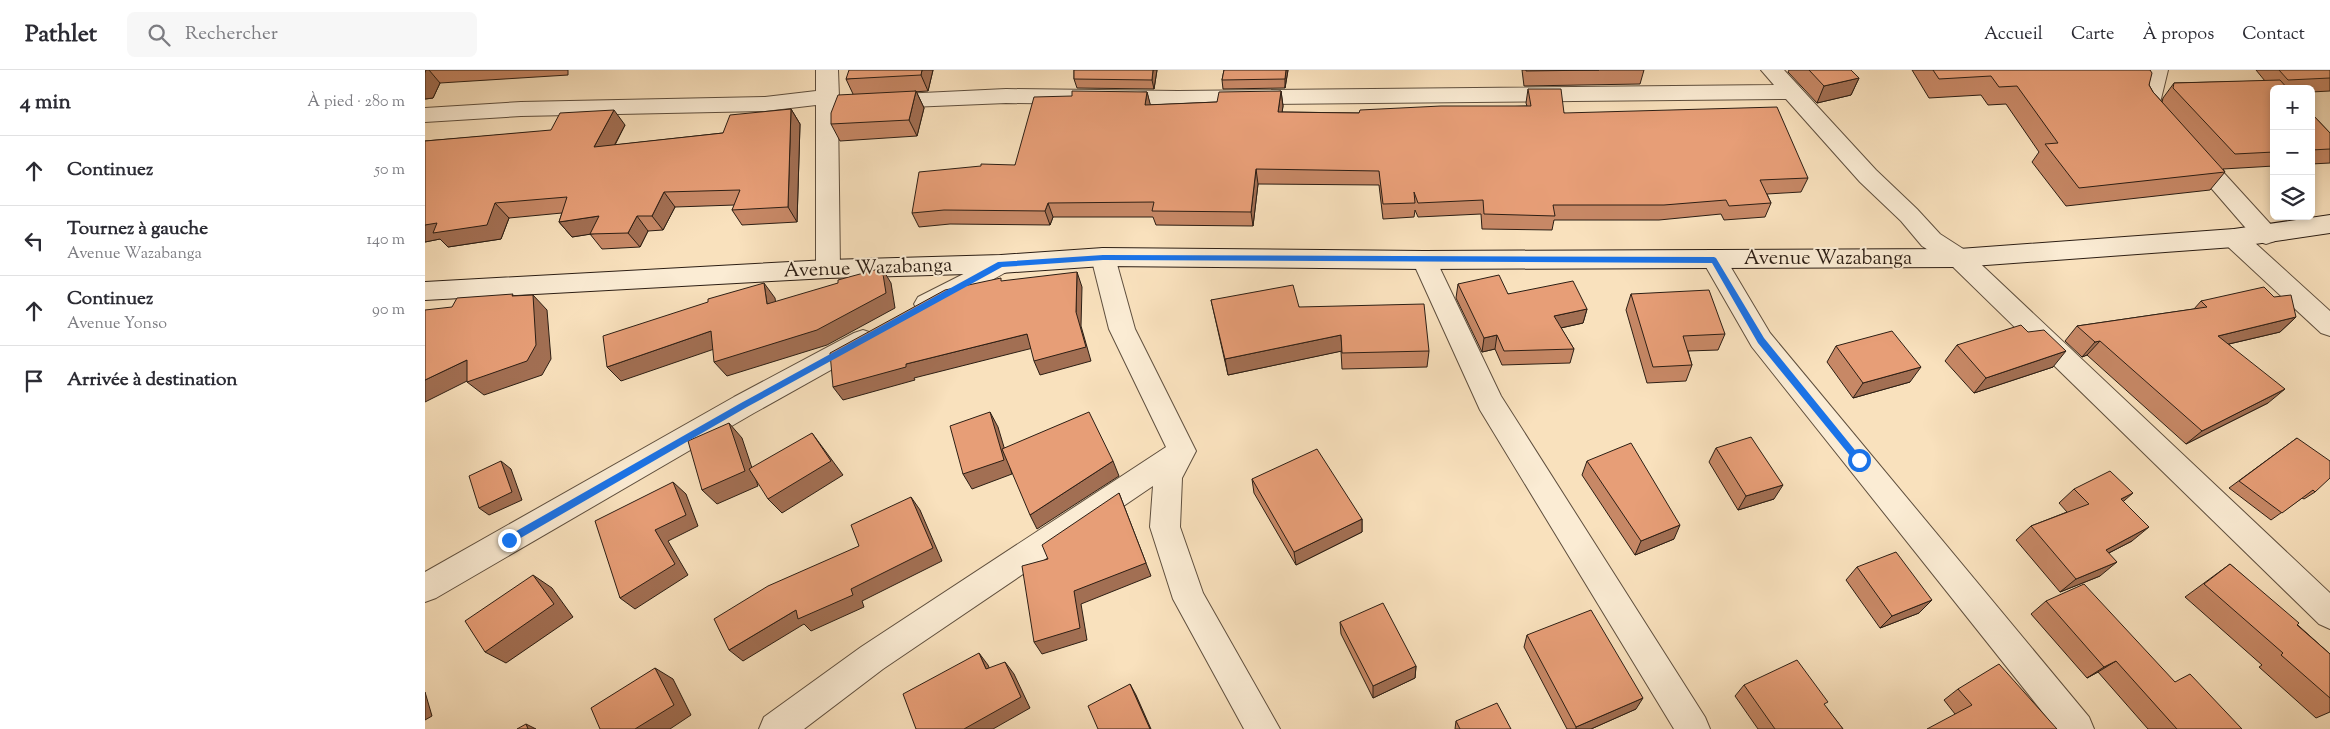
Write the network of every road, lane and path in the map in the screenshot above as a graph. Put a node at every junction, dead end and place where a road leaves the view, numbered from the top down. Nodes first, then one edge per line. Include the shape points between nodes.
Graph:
1 (827, 70) edge
2 (1771, 70) edge
3 (2157, 70) edge
4 (1790, 92) junction
5 (828, 101) junction
6 (425, 115) edge
7 (2330, 224) edge
8 (2266, 235) junction
9 (2234, 238) junction
10 (1103, 258) junction
11 (1959, 258) junction
12 (1424, 260) junction
13 (1714, 260) junction
14 (1001, 264) junction
15 (828, 269) junction
16 (425, 291) edge
17 (907, 316) edge
18 (2330, 326) edge
19 (881, 330) edge
20 (1182, 451) junction
21 (425, 588) edge
22 (2330, 614) edge
23 (776, 729) edge
24 (1263, 729) edge
25 (1693, 729) edge
26 (2077, 729) edge

1 - 5 street
2 - 4 street
3 - 8 street via 2149,104
4 - 5 street via 1178,98 1006,96
4 - 11 street via 1931,240
5 - 6 street via 521,109
5 - 15 street
7 - 8 street, Avenue Wazabanga
8 - 9 street, Avenue Wazabanga
9 - 11 street, Avenue Wazabanga
9 - 18 street
10 - 12 street, Avenue Wazabanga
10 - 14 street, Avenue Wazabanga
10 - 20 street via 1122,330
11 - 13 street, Avenue Wazabanga
11 - 22 street
12 - 13 street, Avenue Wazabanga
12 - 25 street via 1490,402
13 - 26 street via 1761,340
14 - 15 street, Avenue Wazabanga
14 - 17 street
15 - 16 street, Avenue Wazabanga
19 - 21 street
20 - 23 street via 872,658
20 - 24 street via 1168,477 1165,527 1189,599

